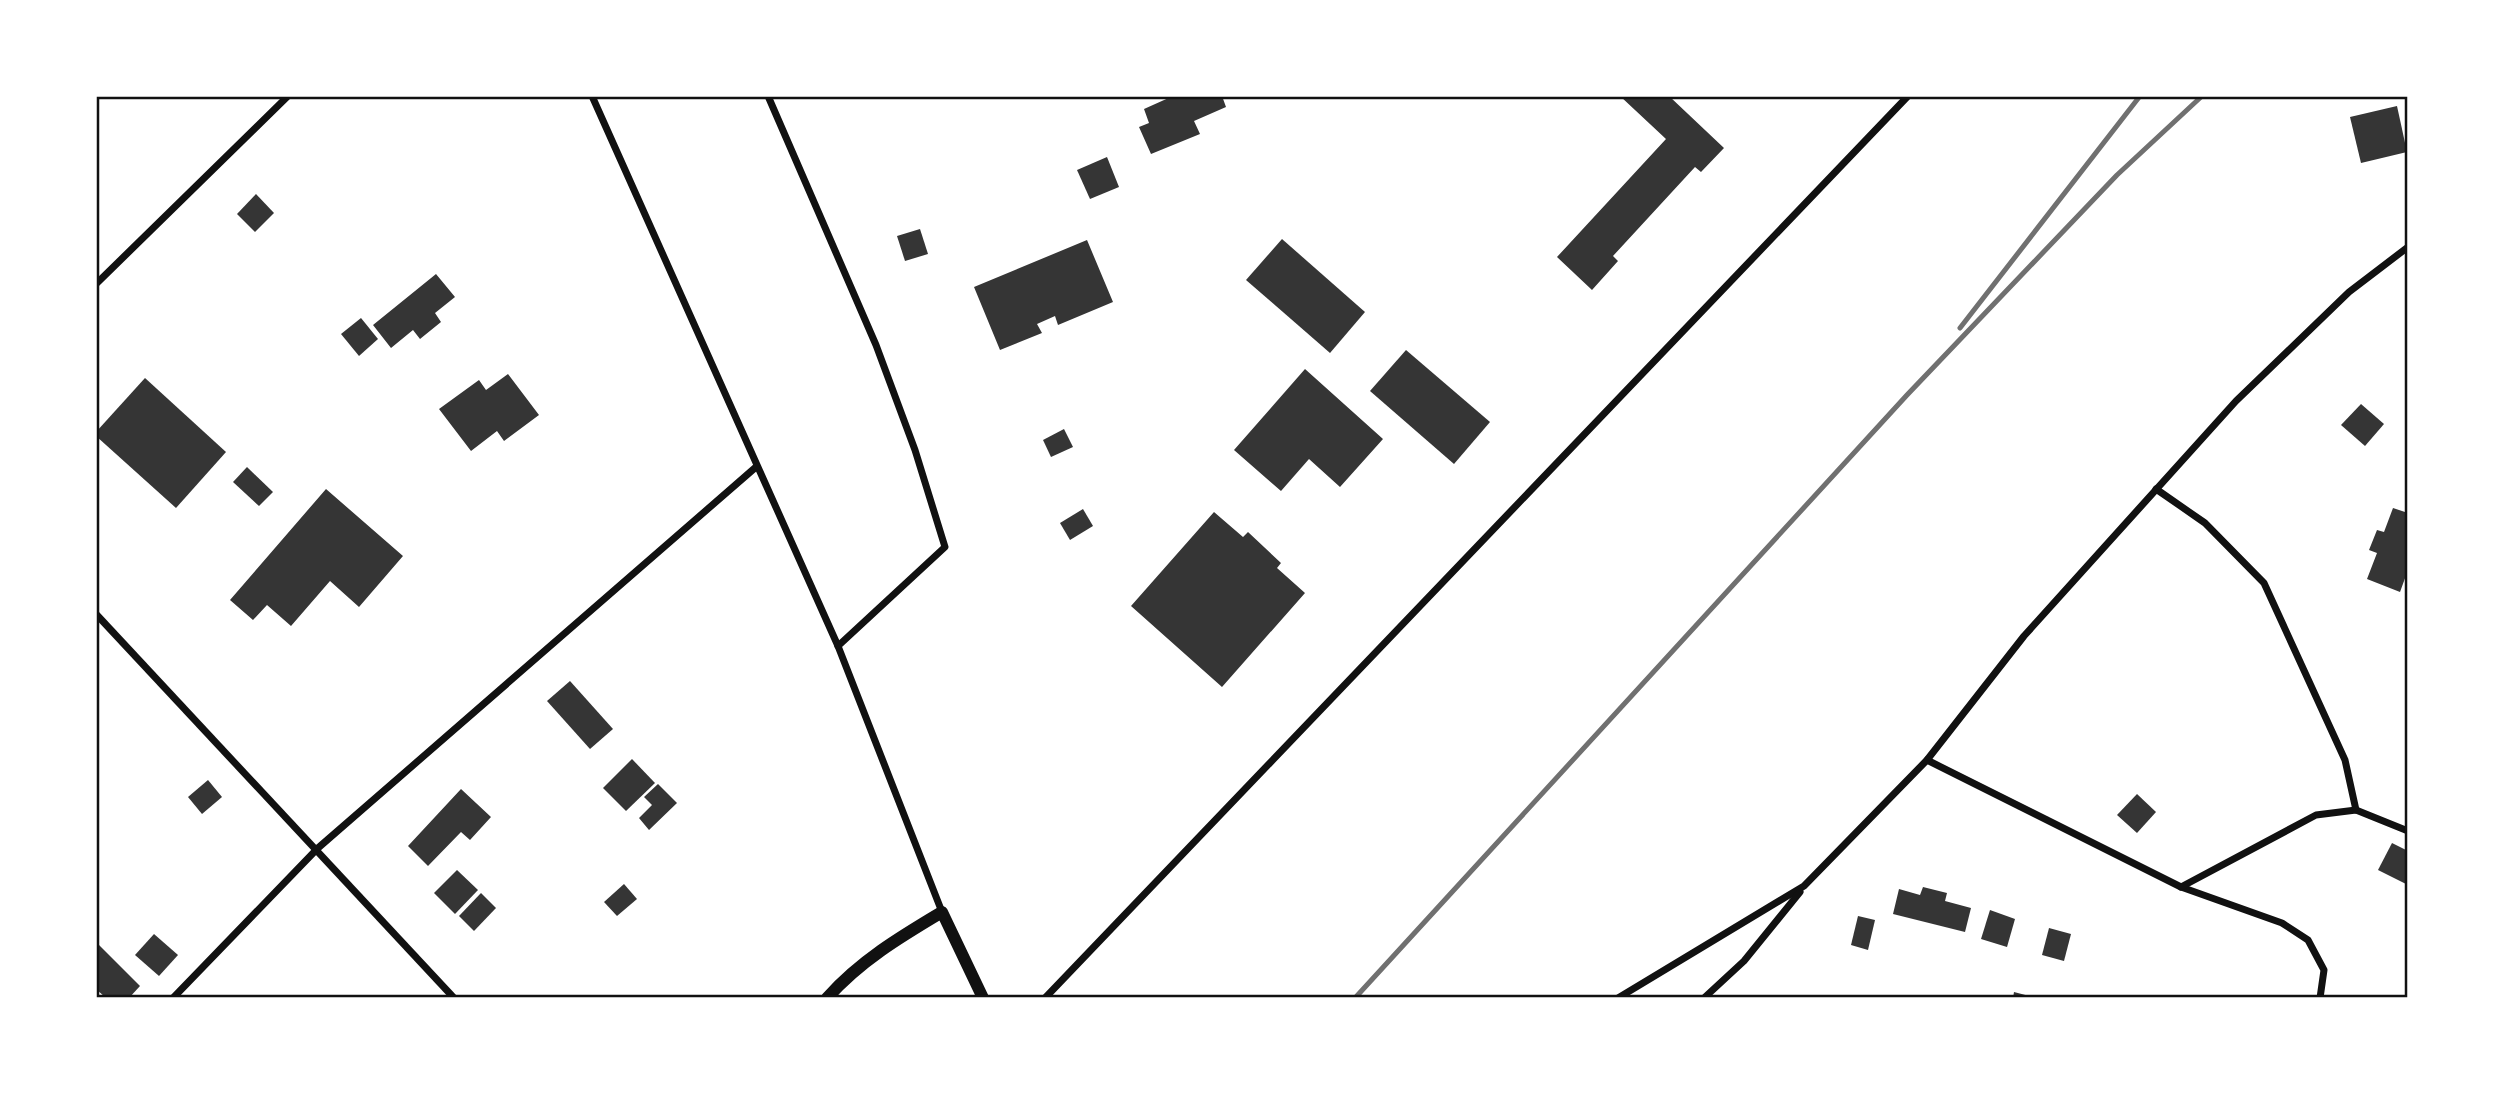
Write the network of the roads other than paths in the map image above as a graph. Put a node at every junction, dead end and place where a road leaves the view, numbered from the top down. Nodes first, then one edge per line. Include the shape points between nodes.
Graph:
1 (288, 96) edge
2 (592, 96) edge
3 (768, 96) edge
4 (1908, 96) edge
5 (2408, 247) edge
6 (96, 284) edge
7 (756, 467) junction
8 (2156, 489) junction
9 (96, 614) edge
10 (838, 646) junction
11 (1927, 760) junction
12 (2356, 810) junction
13 (2408, 831) edge
14 (317, 848) junction
15 (1804, 886) junction
16 (2181, 887) junction
17 (943, 912) junction
18 (173, 998) edge
19 (454, 998) edge
20 (827, 998) edge
21 (983, 998) edge
22 (1045, 998) edge
23 (1618, 998) edge
24 (1704, 998) edge
25 (2320, 998) edge

1 - 6 street
2 - 7 street
3 - 10 street via 876,345 946,547
4 - 22 street
5 - 8 street via 2330,310 2236,401
7 - 10 street
7 - 14 street
8 - 11 street via 2024,636
8 - 12 street via 2205,523 2264,583 2345,760
9 - 14 street
10 - 17 street
11 - 15 street
11 - 16 street
12 - 13 street
12 - 16 street via 2316,815
14 - 18 street
14 - 19 street
15 - 23 street
15 - 24 street via 1744,961
16 - 25 street via 2282,923 2308,940 2324,970
17 - 20 street via 891,942
17 - 21 street

